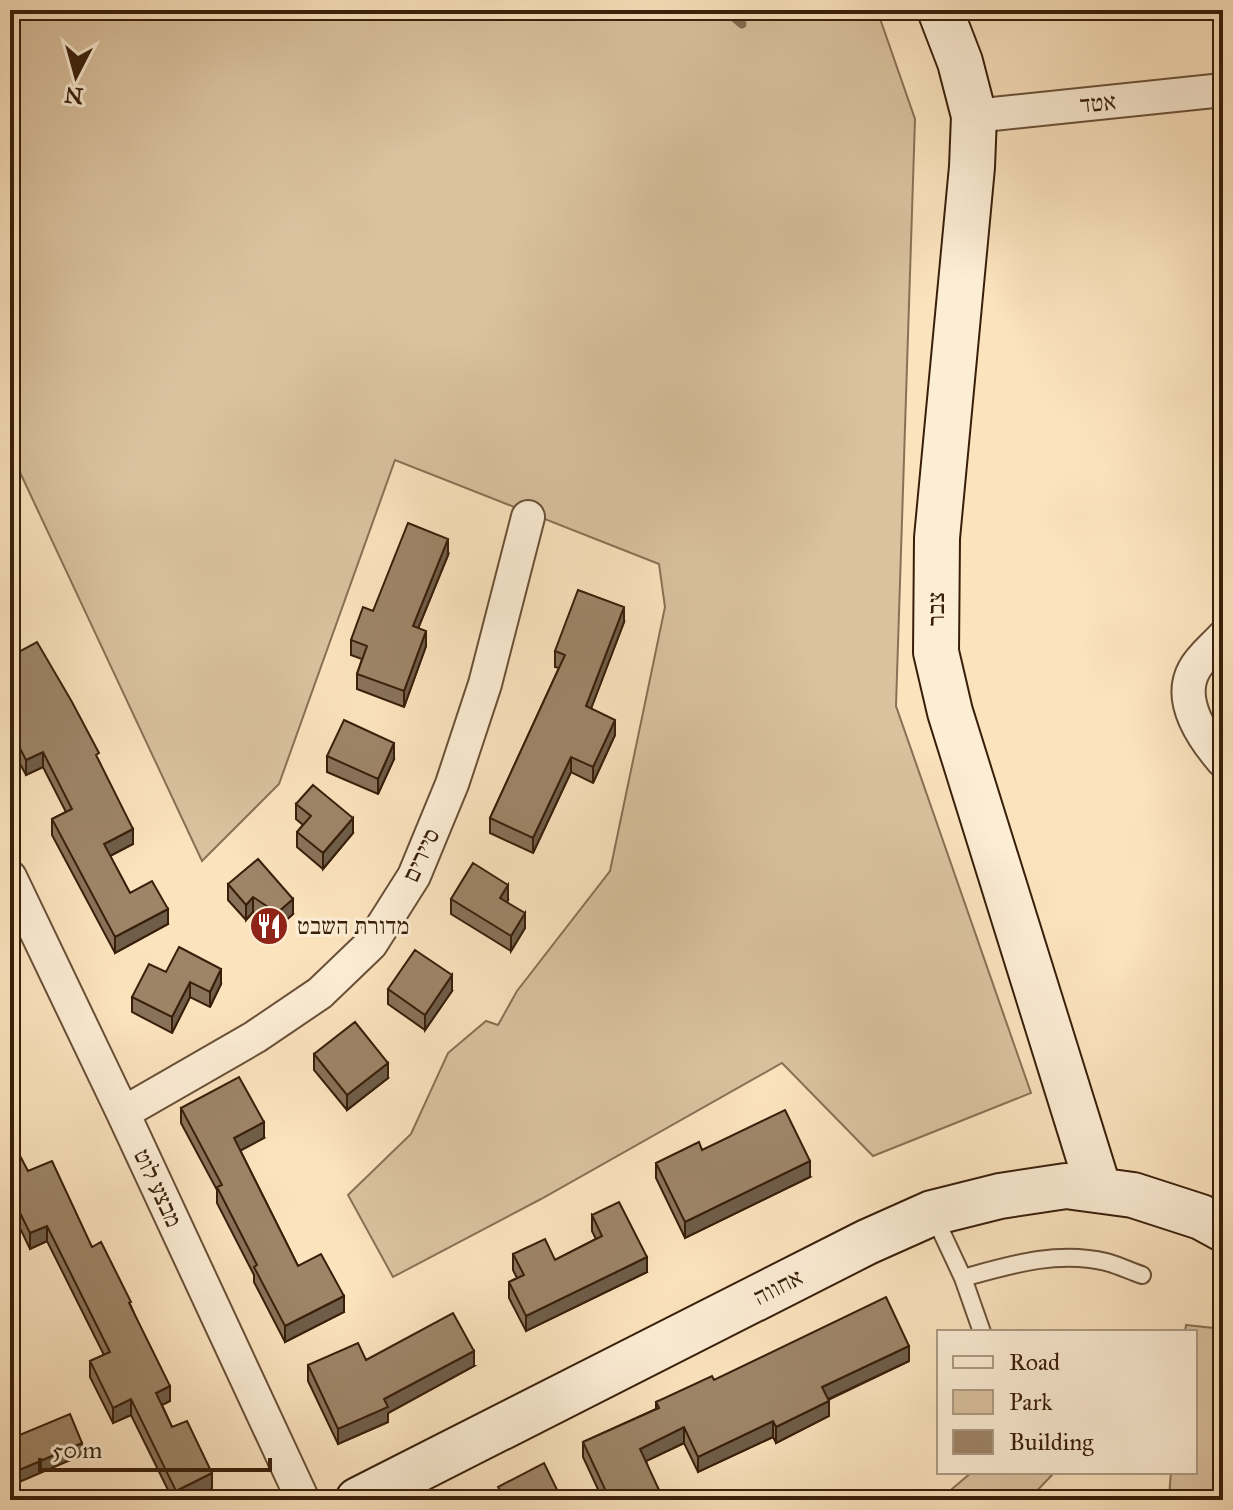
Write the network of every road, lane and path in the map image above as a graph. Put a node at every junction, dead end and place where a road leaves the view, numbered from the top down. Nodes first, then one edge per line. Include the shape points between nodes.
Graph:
1 (940, 10) edge
2 (1223, 90) edge
3 (974, 116) junction
4 (528, 517) dead end
5 (1223, 637) edge
6 (1223, 761) edge
7 (10, 877) edge
8 (123, 1113) junction
9 (1099, 1190) junction
10 (932, 1213) junction
11 (1223, 1229) edge
12 (1142, 1275) dead end
13 (963, 1278) junction
14 (981, 1330) edge
15 (303, 1500) edge
16 (358, 1500) edge

1 - 3 street, צבר
2 - 3 street, אטד
3 - 9 street, צבר via 937,538 936,652
4 - 8 street, סיירים via 485,684 452,784 414,876 371,944 320,993
5 - 6 street via 1193,671 1189,692 1192,715
7 - 8 street, מבצע לוט
8 - 15 street, מבצע לוט
9 - 10 street, אחווה via 1066,1186
9 - 11 street, אחווה via 1133,1195
10 - 13 lane
10 - 16 street, אחווה
12 - 13 lane via 1105,1262 1061,1257 1018,1262
13 - 14 lane

